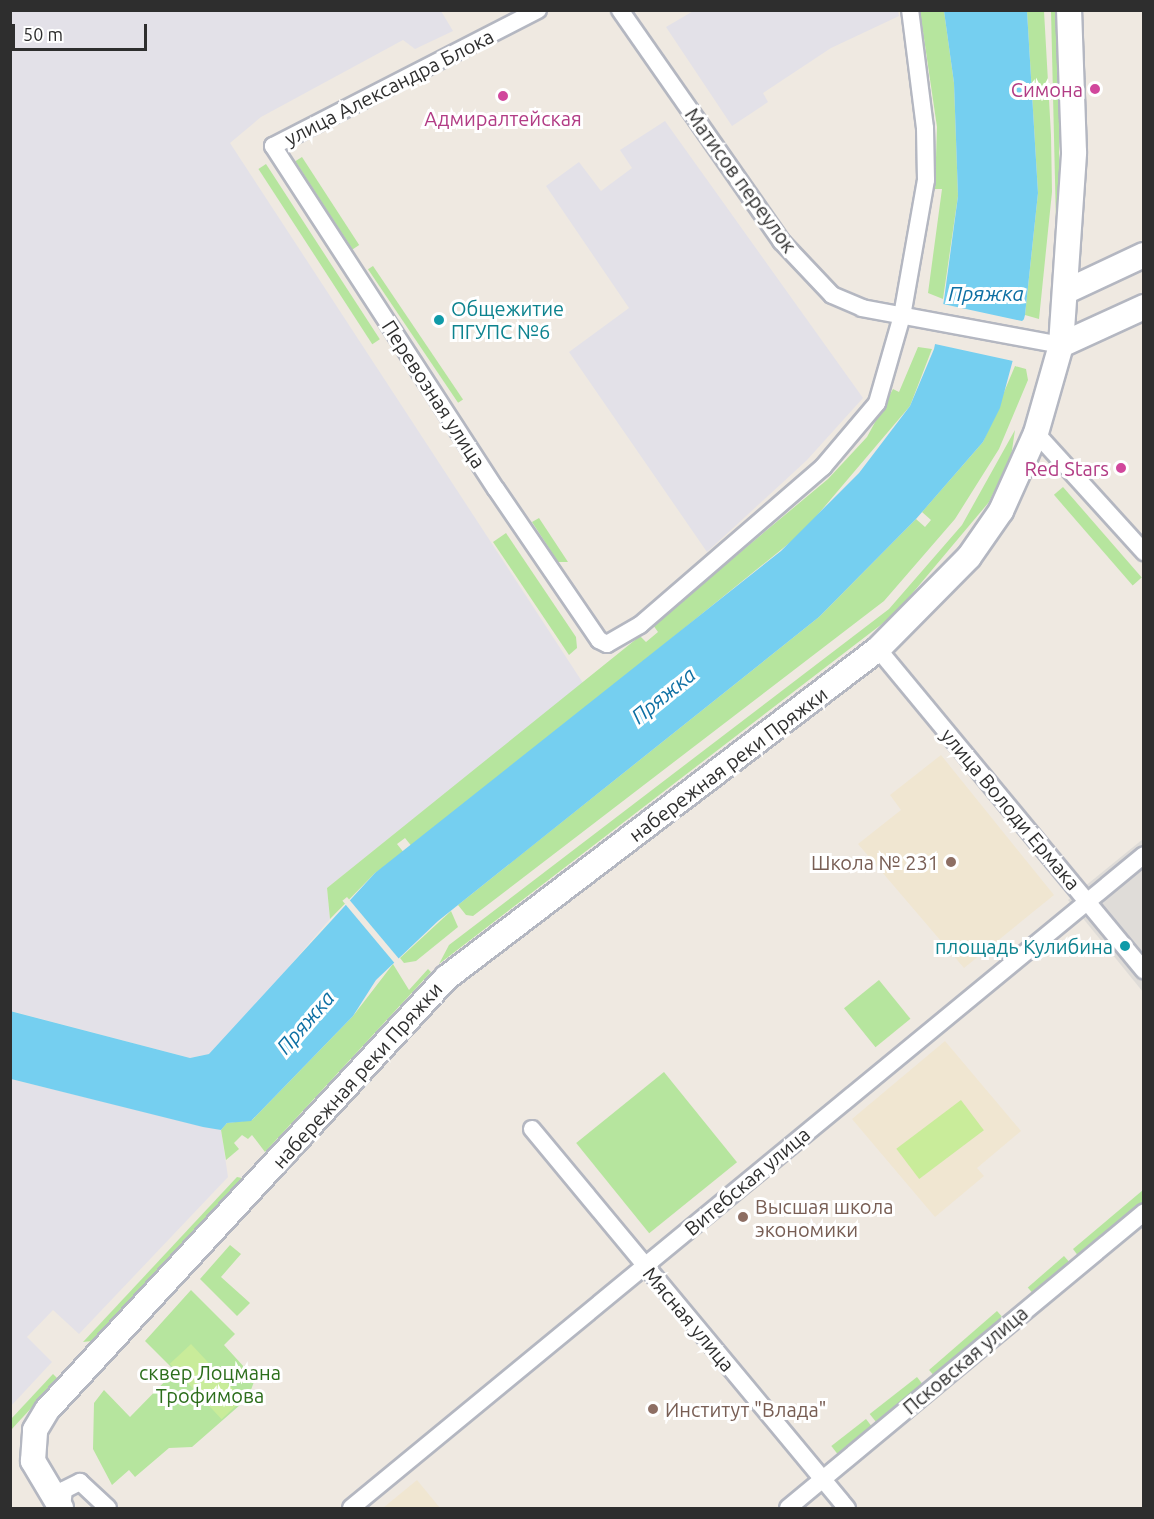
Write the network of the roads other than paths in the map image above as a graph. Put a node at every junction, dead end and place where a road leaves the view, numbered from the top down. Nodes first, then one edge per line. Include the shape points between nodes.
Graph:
1 (538, 10) edge
2 (620, 10) edge
3 (910, 10) edge
4 (1069, 10) edge
5 (273, 146) joint
6 (1143, 255) edge
7 (1067, 291) junction
8 (1143, 307) edge
9 (902, 316) junction
10 (1061, 345) junction
11 (1036, 433) junction
12 (1143, 552) edge
13 (878, 649) junction
14 (1143, 855) edge
15 (1087, 901) junction
16 (1143, 970) edge
17 (532, 1129) dead end
18 (1143, 1212) edge
19 (645, 1265) junction
20 (823, 1479) junction
21 (61, 1509) edge
22 (108, 1509) edge
23 (351, 1509) edge
24 (788, 1509) edge
25 (847, 1509) edge

1 - 5 street, улица Александра Блока
2 - 9 street, Матисов переулок via 782,241 831,295
3 - 9 street via 926,128 926,180
4 - 7 main road, набережная реки Пряжки via 1074,132
5 - 9 street, Перевозная улица via 599,640 608,644 624,638 823,467 877,403
6 - 7 main road
7 - 10 main road, набережная реки Пряжки
8 - 10 main road
9 - 10 street, Матисов переулок via 1032,343
10 - 11 main road, набережная реки Пряжки
11 - 12 street
11 - 13 main road, набережная реки Пряжки via 1015,488 969,557
13 - 15 street, улица Володи Ермака
13 - 21 main road, набережная реки Пряжки via 446,978 47,1410 31,1446 41,1482
14 - 15 street, Витебская улица
15 - 16 street, улица Володи Ермака
15 - 19 street, Витебская улица
17 - 19 street, Мясная улица
18 - 20 street, Псковская улица
19 - 20 street, Мясная улица
19 - 23 street, Витебская улица
20 - 24 street, Псковская улица
20 - 25 street, Мясная улица
21 - 22 street via 64,1490 80,1482

